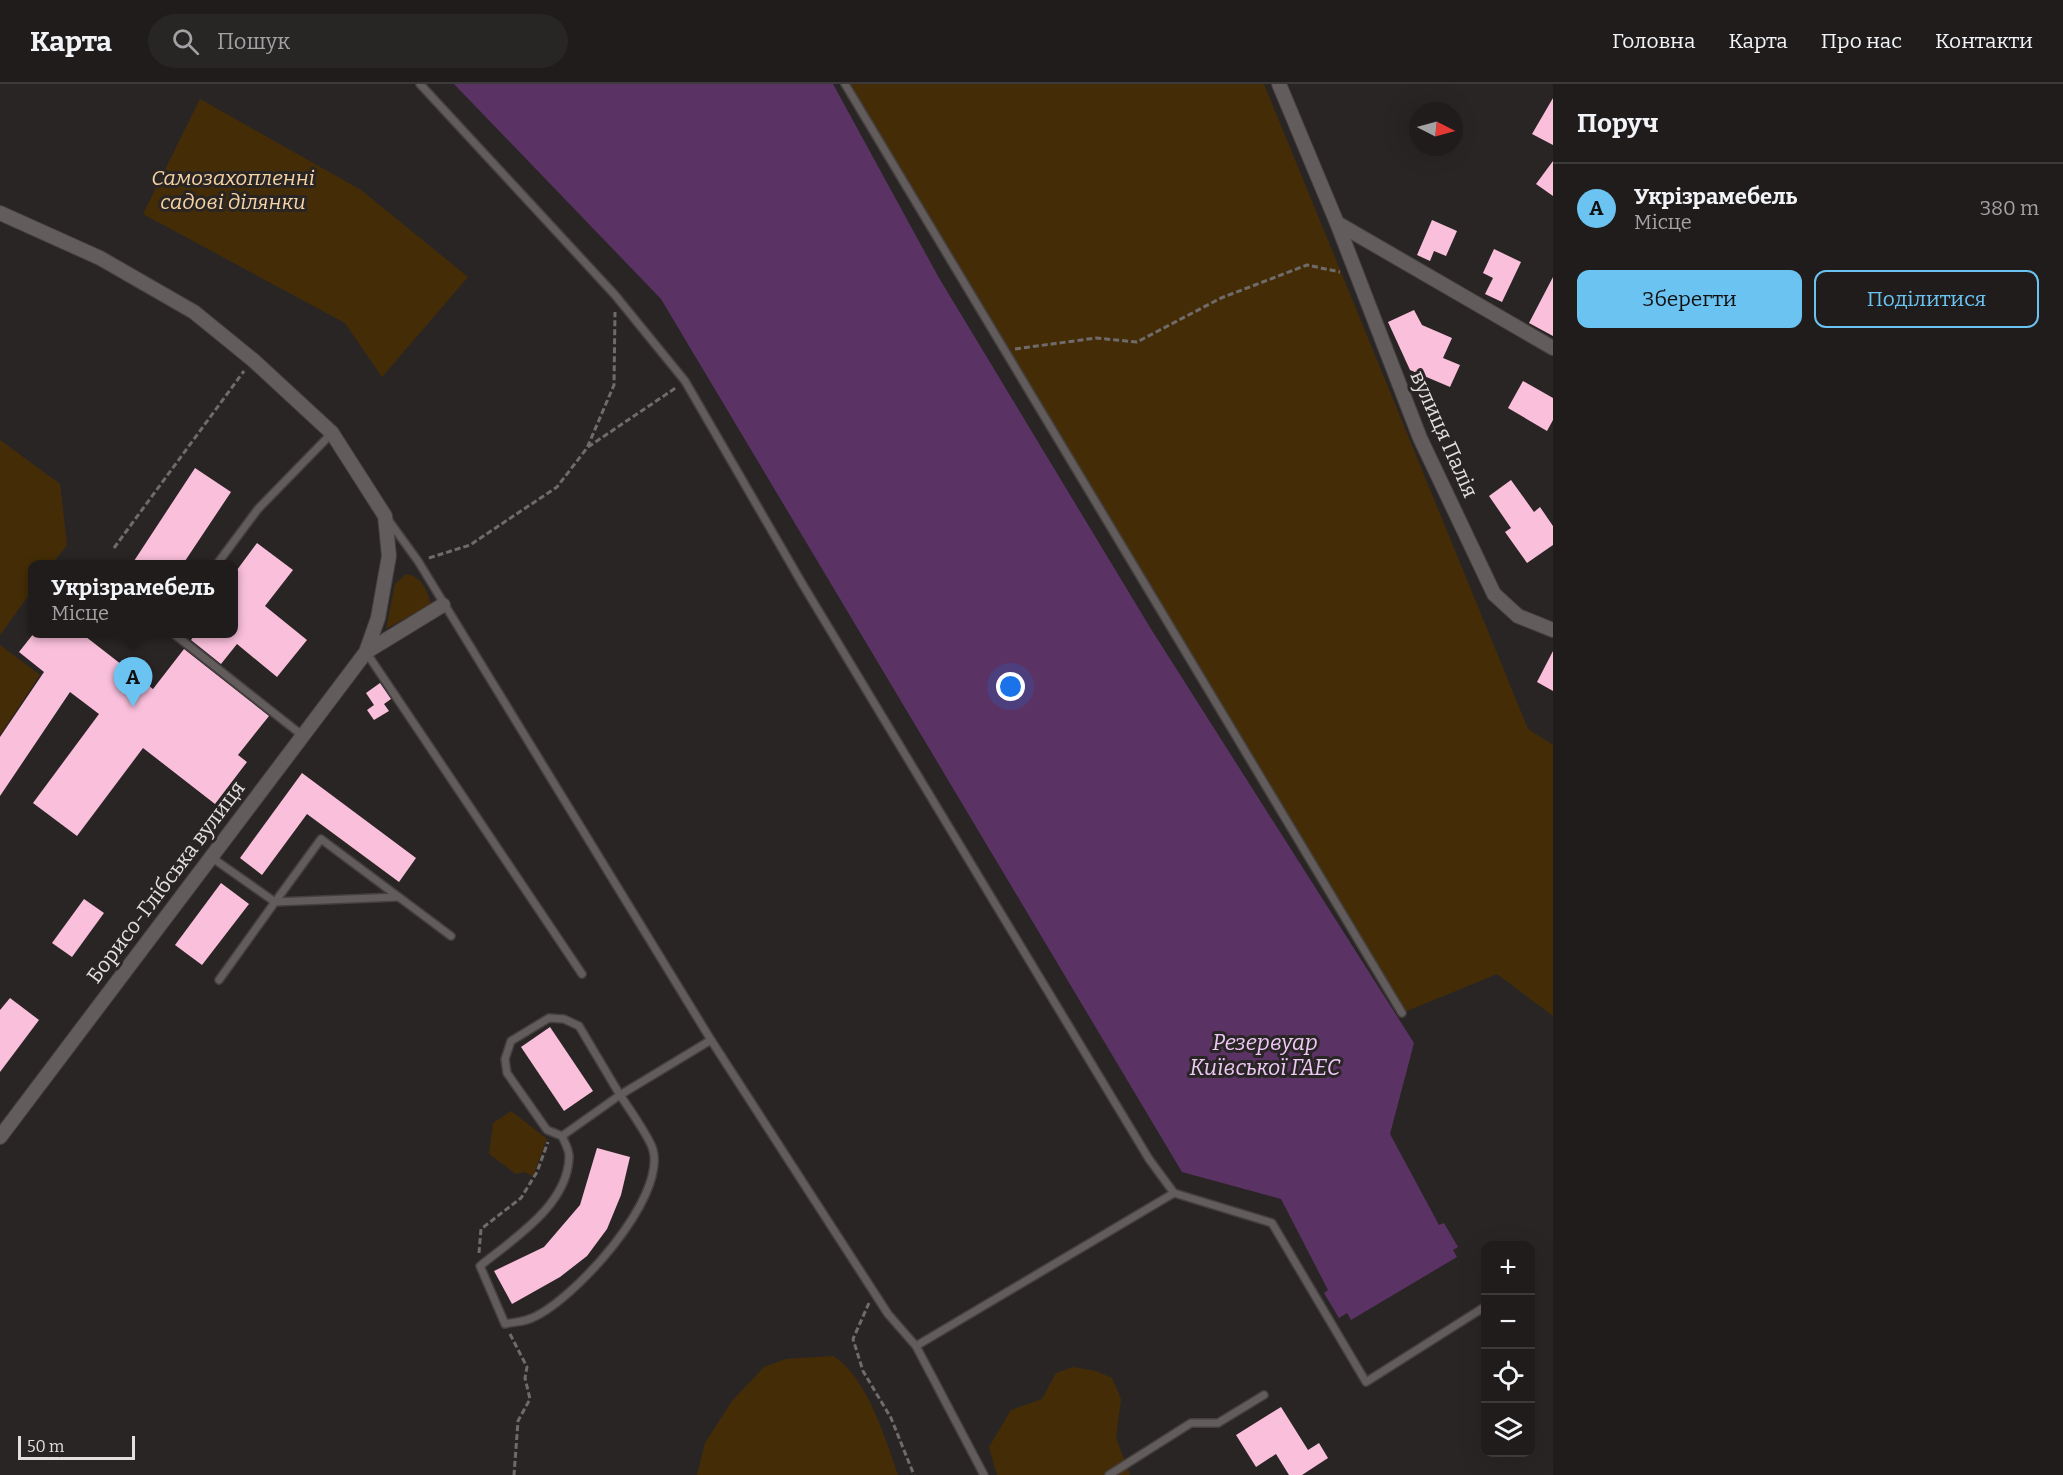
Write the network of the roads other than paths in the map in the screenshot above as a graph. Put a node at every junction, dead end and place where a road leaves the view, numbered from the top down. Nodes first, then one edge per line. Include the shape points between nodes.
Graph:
1 (420, 84) edge
2 (845, 84) edge
3 (1278, 84) edge
4 (0, 213) edge
5 (1337, 223) junction
6 (1553, 348) edge
7 (332, 433) junction
8 (385, 516) junction
9 (220, 560) edge
10 (443, 605) junction
11 (1553, 630) edge
12 (180, 638) edge
13 (366, 652) junction
14 (303, 736) junction
15 (211, 857) junction
16 (398, 897) junction
17 (275, 902) junction
18 (451, 936) dead end
19 (582, 974) dead end
20 (219, 980) dead end
21 (1402, 1013) dead end
22 (711, 1040) junction
23 (620, 1095) junction
24 (562, 1136) junction
25 (0, 1137) edge
26 (1174, 1193) junction
27 (1481, 1309) edge
28 (916, 1346) junction
29 (1264, 1395) dead end
30 (984, 1475) edge
31 (1109, 1475) edge

1 - 26 lane via 615,295 685,381 896,739 1149,1159
2 - 21 lane
3 - 5 street, вулиця Палія
4 - 7 street, Борисо-Глібська вулиця via 100,258 194,312
5 - 6 street
5 - 11 street, вулиця Палія via 1420,438 1494,594 1518,616
7 - 8 street, Борисо-Глібська вулиця
7 - 9 lane via 258,509
8 - 10 lane via 418,561
8 - 13 street, Борисо-Глібська вулиця via 389,556 378,618
10 - 13 street, Борисо-Глібська вулиця
10 - 22 lane
12 - 14 lane
13 - 14 street, Борисо-Глібська вулиця
13 - 19 lane
14 - 15 street, Борисо-Глібська вулиця
15 - 17 lane
15 - 25 street, Борисо-Глібська вулиця
16 - 17 lane
16 - 17 lane via 321,839
16 - 18 lane
17 - 20 lane
22 - 23 lane
22 - 28 lane via 874,1294
23 - 24 lane
23 - 24 lane via 579,1026 549,1018 511,1041 505,1059 507,1073 550,1131
23 - 24 lane via 653,1150 651,1180 638,1207 611,1251 582,1283 532,1318 505,1324 480,1266 536,1219 564,1183 570,1156
26 - 27 lane via 1272,1223 1366,1382
26 - 28 lane
28 - 30 lane
29 - 31 lane via 1218,1423 1191,1423

